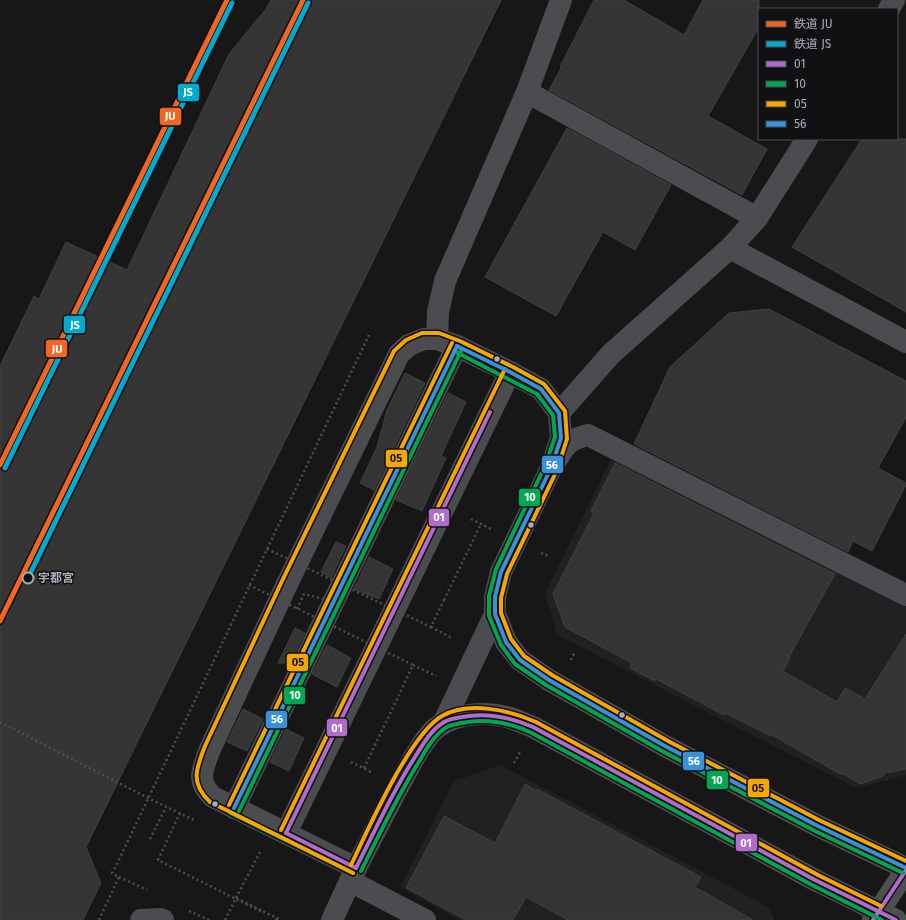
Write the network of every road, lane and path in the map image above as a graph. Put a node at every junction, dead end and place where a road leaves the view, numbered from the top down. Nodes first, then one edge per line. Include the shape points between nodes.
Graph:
1 (561, 0) edge
2 (527, 92) junction
3 (806, 140) edge
4 (757, 218) junction
5 (730, 248) junction
6 (369, 335) dead end
7 (447, 342) junction
8 (906, 342) edge
9 (510, 372) junction
10 (559, 413) junction
11 (551, 468) junction
12 (469, 518) dead end
13 (481, 524) junction
14 (516, 540) junction
15 (267, 549) junction
16 (548, 556) dead end
17 (249, 585) junction
18 (349, 588) junction
19 (906, 595) edge
20 (297, 609) junction
21 (422, 614) dead end
22 (495, 614) junction
23 (416, 628) dead end
24 (402, 656) dead end
25 (399, 663) dead end
26 (0, 722) edge
27 (444, 722) junction
28 (351, 762) dead end
29 (364, 768) junction
30 (399, 785) junction
31 (148, 798) junction
32 (166, 807) junction
33 (234, 808) junction
34 (180, 814) junction
35 (200, 823) dead end
36 (286, 833) junction
37 (150, 839) dead end
38 (254, 848) dead end
39 (906, 869) edge
40 (353, 874) junction
41 (236, 898) junction
42 (264, 913) dead end
43 (883, 917) edge
44 (276, 919) edge
45 (99, 920) edge
46 (141, 920) edge
47 (163, 920) edge
48 (225, 920) edge
49 (281, 920) edge
50 (332, 920) edge
51 (425, 920) edge

1 - 2 street
2 - 4 street
2 - 7 street via 445,281 438,312
3 - 4 street
4 - 5 street
5 - 8 street
5 - 10 street via 611,354
6 - 15 path
7 - 9 street
7 - 33 street
7 - 33 street via 424,339 409,345 400,354 288,582 210,749 203,767 205,790
9 - 10 street via 541,389
9 - 36 street
10 - 11 street via 561,438
11 - 14 street
11 - 19 street via 566,445 576,437 588,435
12 - 13 path
13 - 14 path
13 - 18 path, bridge via 431,628
14 - 16 path
14 - 22 street via 501,572 495,597
15 - 17 path
15 - 18 path, bridge
17 - 20 path, bridge
17 - 31 path
18 - 20 path, bridge via 342,604 304,594
20 - 29 path, bridge via 413,665
21 - 23 path
22 - 27 street
22 - 39 main road via 506,642 520,660 549,680 665,746
24 - 25 path
26 - 31 path
27 - 30 main road via 431,732
27 - 43 main road via 480,714 519,721
28 - 29 path
29 - 30 path
30 - 40 street
31 - 32 path
31 - 45 path via 112,873 120,877
32 - 34 path
32 - 37 path
33 - 36 street
34 - 35 path
34 - 42 path via 158,860
36 - 40 street
38 - 41 path via 260,852
39 - 43 main road
40 - 50 street
40 - 51 street
41 - 44 path, bridge
41 - 48 path, bridge
44 - 49 path, bridge
46 - 47 street

